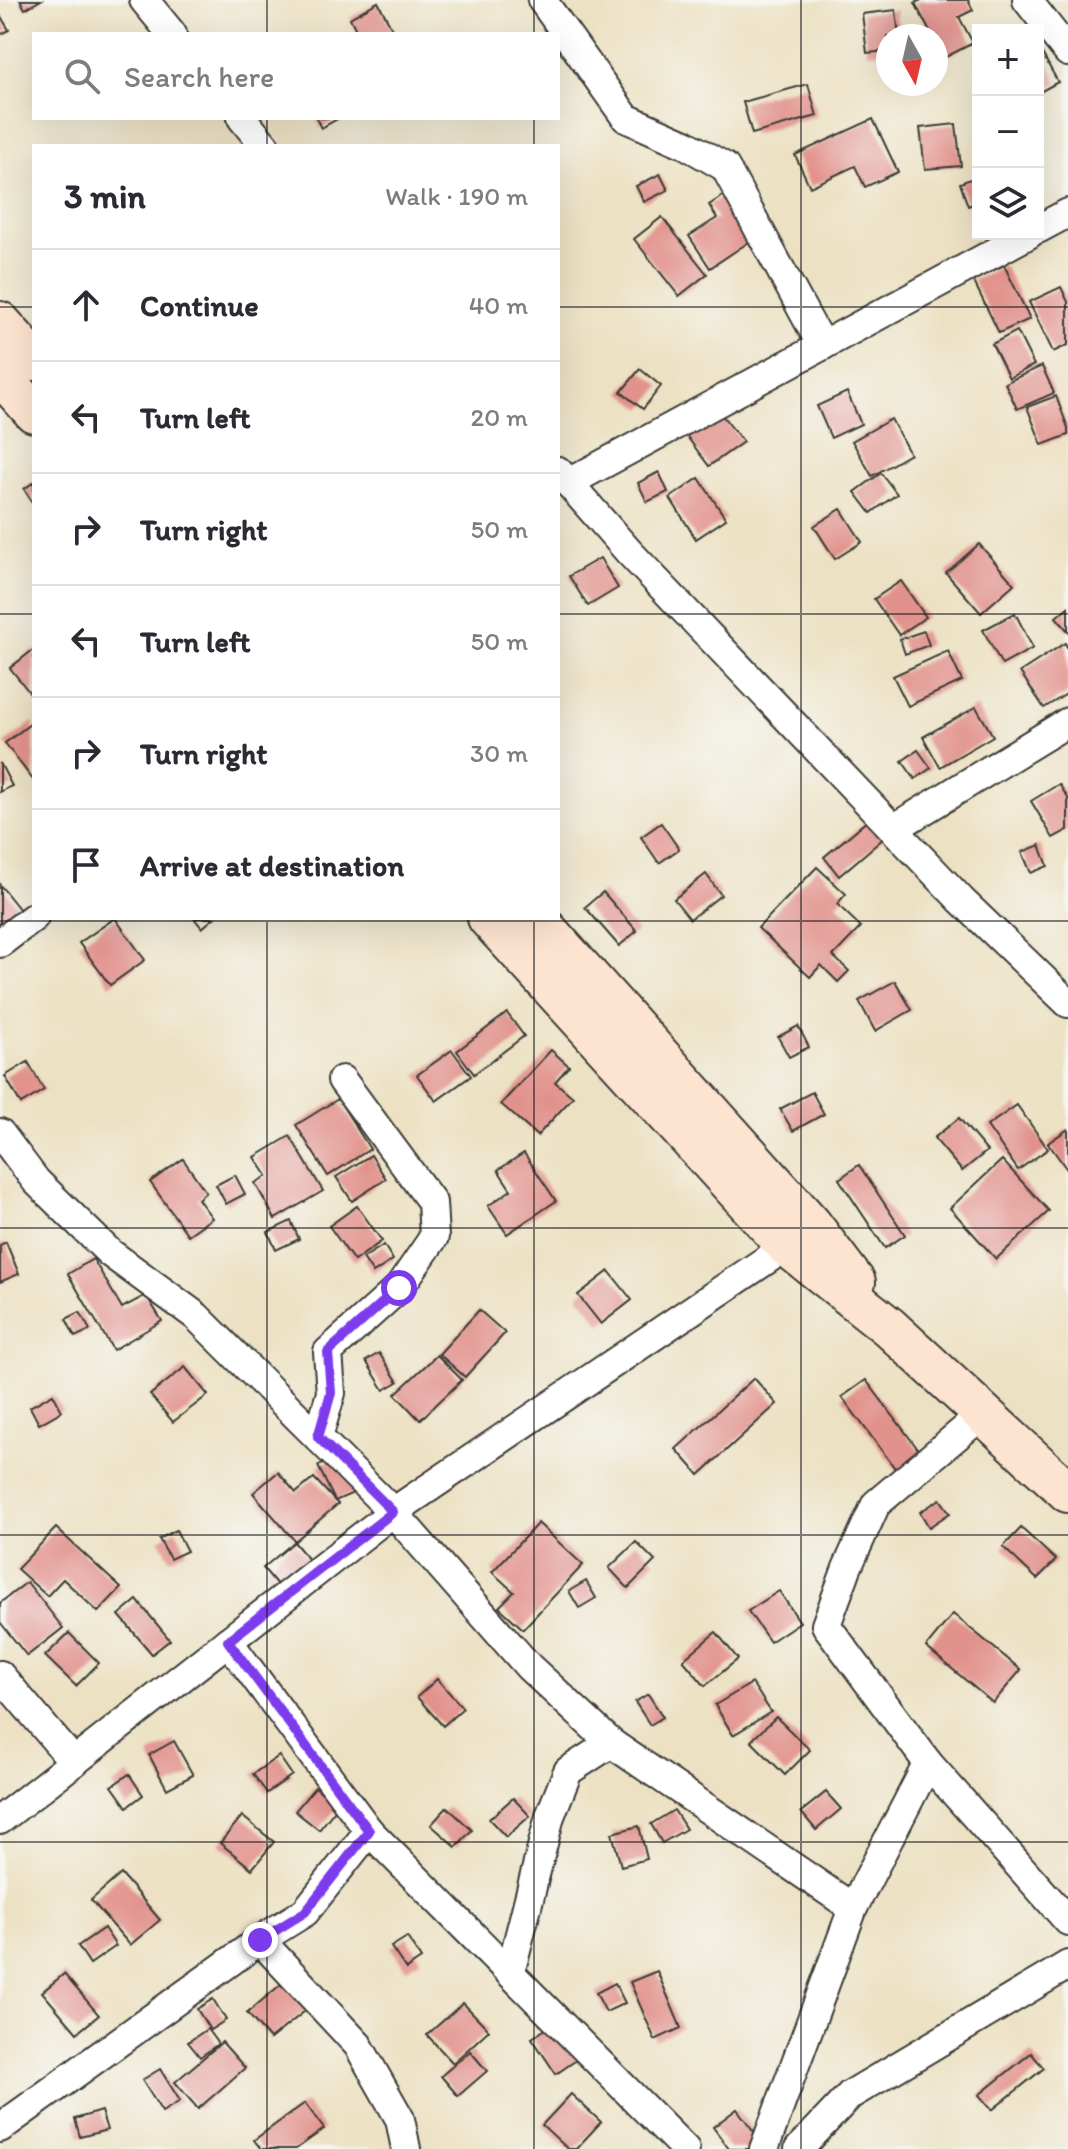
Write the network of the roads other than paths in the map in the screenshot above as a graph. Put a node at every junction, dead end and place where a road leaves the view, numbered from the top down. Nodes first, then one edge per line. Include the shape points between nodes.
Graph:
1 (144, 0) edge
2 (542, 0) edge
3 (1027, 0) edge
4 (170, 32) edge
5 (1068, 52) edge
6 (244, 120) edge
7 (263, 144) edge
8 (1068, 213) edge
9 (1044, 226) edge
10 (1018, 240) edge
11 (0, 322) edge
12 (822, 346) junction
13 (32, 358) edge
14 (0, 374) edge
15 (32, 410) edge
16 (563, 477) edge
17 (1068, 722) edge
18 (893, 829) junction
19 (32, 919) edge
20 (490, 920) edge
21 (538, 920) edge
22 (0, 943) edge
23 (1068, 1003) edge
24 (342, 1080) dead end
25 (0, 1133) edge
26 (799, 1235) junction
27 (983, 1414) junction
28 (318, 1437) junction
29 (1068, 1492) edge
30 (393, 1512) junction
31 (228, 1641) junction
32 (0, 1675) edge
33 (611, 1743) junction
34 (74, 1762) junction
35 (928, 1763) junction
36 (0, 1820) edge
37 (369, 1831) junction
38 (853, 1908) junction
39 (1068, 1921) edge
40 (260, 1940) junction
41 (1068, 1965) edge
42 (510, 1973) junction
43 (0, 2128) edge
44 (406, 2149) edge
45 (685, 2149) edge
46 (764, 2149) edge
47 (799, 2149) edge

1 - 4 street
2 - 12 street via 626,118 725,167
3 - 5 street
6 - 7 street
8 - 9 street
10 - 12 street
11 - 13 main road
12 - 16 street
14 - 15 main road
16 - 18 street
17 - 18 street
18 - 23 street
19 - 22 street
20 - 26 main road
21 - 26 main road
24 - 28 street via 432,1202 434,1237 399,1288 328,1352 331,1393
25 - 28 street via 36,1181 110,1253 196,1316
26 - 27 main road
26 - 30 street
27 - 29 main road
27 - 35 street via 876,1504 826,1625
28 - 30 street
30 - 31 street
30 - 33 street via 529,1667
31 - 34 street
31 - 37 street
32 - 34 street
33 - 38 street
33 - 42 street via 568,1771 550,1816
34 - 36 street
35 - 38 street
35 - 39 street
37 - 40 street via 305,1912
37 - 42 street
38 - 46 street
40 - 43 street
40 - 44 street via 358,2045 400,2119
41 - 47 street via 850,2095
42 - 45 street

